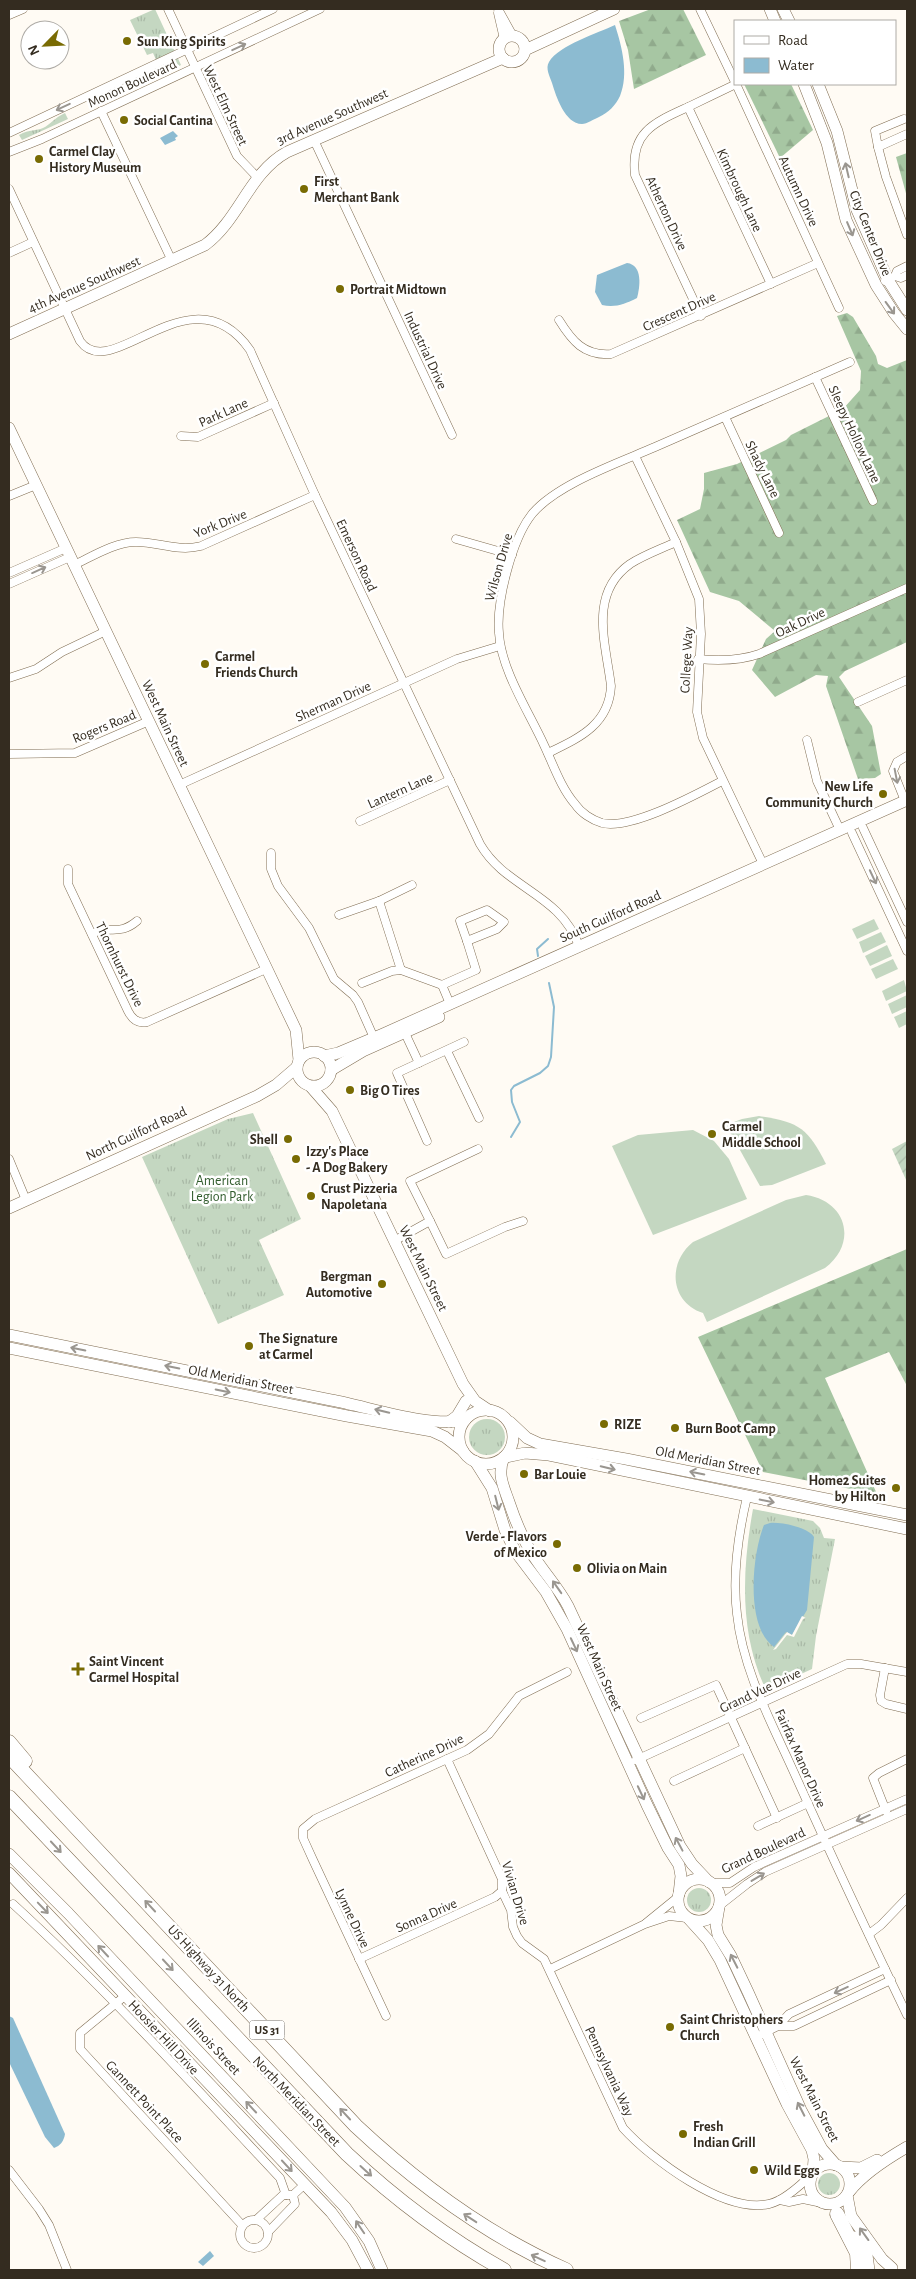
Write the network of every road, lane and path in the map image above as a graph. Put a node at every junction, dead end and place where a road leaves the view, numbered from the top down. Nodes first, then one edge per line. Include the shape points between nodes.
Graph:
1 (23, 9) edge
2 (168, 9) edge
3 (274, 9) edge
4 (320, 9) edge
5 (498, 9) edge
6 (614, 9) edge
7 (700, 9) edge
8 (9, 15) edge
9 (513, 42) junction
10 (187, 50) junction
11 (503, 58) junction
12 (195, 68) junction
13 (732, 69) edge
14 (455, 78) junction
15 (734, 83) edge
16 (736, 85) edge
17 (804, 85) edge
18 (818, 85) edge
19 (688, 106) junction
20 (102, 111) junction
21 (904, 119) dead end
22 (9, 133) edge
23 (907, 134) edge
24 (314, 140) junction
25 (878, 147) junction
26 (9, 152) edge
27 (258, 178) junction
28 (9, 189) edge
29 (907, 235) edge
30 (34, 242) junction
31 (9, 253) edge
32 (172, 261) junction
33 (818, 263) junction
34 (907, 266) edge
35 (907, 275) edge
36 (891, 278) junction
37 (770, 284) junction
38 (876, 285) junction
39 (839, 308) dead end
40 (65, 310) junction
41 (907, 310) edge
42 (701, 316) junction
43 (559, 320) dead end
44 (907, 329) edge
45 (9, 334) edge
46 (850, 362) dead end
47 (815, 378) junction
48 (274, 403) junction
49 (724, 417) junction
50 (9, 428) edge
51 (452, 435) dead end
52 (181, 436) dead end
53 (635, 456) junction
54 (36, 485) junction
55 (315, 495) junction
56 (9, 496) edge
57 (873, 501) dead end
58 (779, 533) dead end
59 (456, 539) dead end
60 (676, 542) junction
61 (512, 555) junction
62 (70, 557) junction
63 (9, 573) edge
64 (9, 584) edge
65 (907, 588) edge
66 (106, 631) junction
67 (500, 646) junction
68 (698, 659) junction
69 (9, 678) edge
70 (907, 680) edge
71 (404, 683) junction
72 (858, 702) dead end
73 (148, 721) junction
74 (807, 740) dead end
75 (548, 753) junction
76 (9, 754) edge
77 (907, 756) edge
78 (450, 780) junction
79 (722, 781) junction
80 (179, 785) junction
81 (906, 803) edge
82 (360, 821) dead end
83 (840, 830) junction
84 (857, 830) junction
85 (271, 853) dead end
86 (763, 864) junction
87 (68, 869) dead end
88 (412, 885) dead end
89 (379, 901) junction
90 (339, 915) dead end
91 (137, 921) dead end
92 (907, 922) edge
93 (92, 934) junction
94 (467, 941) junction
95 (579, 946) junction
96 (906, 947) edge
97 (266, 969) junction
98 (401, 970) junction
99 (362, 983) dead end
100 (442, 985) junction
101 (450, 1004) junction
102 (296, 1030) junction
103 (405, 1033) junction
104 (374, 1038) junction
105 (464, 1042) dead end
106 (447, 1051) junction
107 (320, 1054) junction
108 (298, 1063) junction
109 (419, 1063) junction
110 (329, 1075) junction
111 (276, 1085) junction
112 (307, 1085) junction
113 (332, 1111) junction
114 (479, 1118) dead end
115 (427, 1141) dead end
116 (478, 1150) dead end
117 (9, 1159) edge
118 (26, 1200) junction
119 (9, 1208) edge
120 (430, 1221) junction
121 (524, 1221) dead end
122 (394, 1240) junction
123 (11, 1336) edge
124 (9, 1348) edge
125 (126, 1358) junction
126 (124, 1371) junction
127 (463, 1384) junction
128 (466, 1401) junction
129 (490, 1411) junction
130 (466, 1419) junction
131 (510, 1422) junction
132 (447, 1423) junction
133 (463, 1451) junction
134 (526, 1453) junction
135 (505, 1457) junction
136 (475, 1461) junction
137 (501, 1474) junction
138 (747, 1497) junction
139 (907, 1516) edge
140 (907, 1529) edge
141 (885, 1668) junction
142 (567, 1672) dead end
143 (907, 1672) edge
144 (762, 1702) junction
145 (907, 1709) edge
146 (730, 1717) junction
147 (641, 1718) dead end
148 (9, 1742) edge
149 (745, 1748) junction
150 (9, 1756) edge
151 (447, 1759) junction
152 (907, 1759) edge
153 (633, 1762) junction
154 (674, 1781) dead end
155 (43, 1792) junction
156 (9, 1797) edge
157 (907, 1799) edge
158 (9, 1802) edge
159 (808, 1804) junction
160 (885, 1808) junction
161 (907, 1809) edge
162 (23, 1812) junction
163 (776, 1818) junction
164 (889, 1818) junction
165 (758, 1826) dead end
166 (303, 1828) joint
167 (823, 1836) junction
168 (827, 1845) junction
169 (9, 1854) edge
170 (9, 1873) edge
171 (710, 1882) junction
172 (502, 1891) junction
173 (678, 1896) junction
174 (907, 1898) edge
175 (13, 1904) dead end
176 (719, 1907) junction
177 (688, 1918) junction
178 (645, 1924) junction
179 (869, 1934) junction
180 (359, 1959) junction
181 (550, 1969) junction
182 (885, 1969) junction
183 (890, 1980) junction
184 (126, 1995) junction
185 (116, 2004) junction
186 (907, 2015) edge
187 (386, 2016) dead end
188 (778, 2026) junction
189 (761, 2034) junction
190 (907, 2148) edge
191 (890, 2156) junction
192 (838, 2166) junction
193 (9, 2170) edge
194 (813, 2173) junction
195 (305, 2184) junction
196 (848, 2194) junction
197 (290, 2195) junction
198 (780, 2200) junction
199 (823, 2204) junction
200 (837, 2214) junction
201 (256, 2220) junction
202 (242, 2225) junction
203 (268, 2232) junction
204 (464, 2246) junction
205 (894, 2269) edge
206 (67, 2270) edge
207 (368, 2270) edge
208 (382, 2270) edge
209 (497, 2270) edge
210 (504, 2270) edge
211 (566, 2270) edge
212 (858, 2270) edge
213 (871, 2270) edge

1 - 8 street
2 - 10 street, West Elm Street
3 - 10 street, Monon Boulevard
12 -> 4 street, Monon Boulevard
5 - 9 street
6 - 9 main road via 546,41
7 - 13 street, Autumn Drive
9 - 11 main road via 499,52
9 - 11 main road, 3rd Avenue Southwest via 517,60 510,62
9 - 14 main road, 3rd Avenue Southwest
10 - 12 street, West Elm Street
10 -> 22 street, Monon Boulevard
11 - 14 main road, 3rd Avenue Southwest
12 - 20 street, Monon Boulevard
12 - 27 street, West Elm Street via 237,156
14 - 24 main road, 3rd Avenue Southwest
15 - 19 street, Atherton Drive
16 - 33 street, Autumn Drive
17 -> 38 main road, City Center Drive via 827,143 846,220
36 -> 18 main road, City Center Drive via 857,210 838,131
19 - 37 street, Kimbrough Lane
19 - 42 street, Atherton Drive via 659,120 645,132 635,151 634,162 635,175
20 - 26 street, Monon Boulevard
20 - 32 street
21 - 25 street via 875,132
23 - 25 street
24 - 27 main road, 3rd Avenue Southwest via 280,155
24 - 51 street, Industrial Drive
25 - 29 street
27 - 32 main road, 3rd Avenue Southwest via 212,240
28 - 30 street, Emerson Road
30 - 31 street
30 - 40 street, Emerson Road
32 - 40 main road, 4th Avenue Southwest
33 - 37 street, Crescent Drive
33 - 39 street, Autumn Drive
34 - 36 street
35 - 36 street
36 - 38 street
36 - 41 main road, City Center Drive
37 - 42 street, Crescent Drive
38 -> 44 main road, City Center Drive
40 - 45 main road, 4th Avenue Southwest
40 - 48 street, Emerson Road via 84,346 100,353 179,320 219,323 242,338
42 - 43 street, Crescent Drive via 623,350 605,354 580,348
46 - 47 street, Wilson Drive
47 - 49 street, Wilson Drive
47 - 57 street, Sleepy Hollow Lane
48 - 52 street, Park Lane via 198,437
48 - 55 street, Emerson Road
49 - 53 street, Wilson Drive
49 - 58 street, Shady Lane
50 - 54 main road, West Main Street
53 - 60 street, College Way
53 - 61 street, Wilson Drive via 548,498 527,521
54 - 56 street
54 - 62 main road, West Main Street
55 - 62 street, York Drive via 202,546 184,549 129,543
55 - 71 street, Emerson Road
59 - 61 street
60 - 68 street, College Way via 699,599 701,634
60 - 75 street via 631,564 612,583 602,613 611,686 605,711 581,738
61 - 67 street, Wilson Drive via 499,613
62 - 63 street
64 -> 62 street
62 - 66 main road, West Main Street
65 - 68 street, Oak Drive via 759,654 722,660
66 - 69 street via 36,669
66 - 73 main road, West Main Street
67 - 71 street, Sherman Drive via 472,653
67 - 75 street, Wilson Drive
68 - 79 street, College Way via 698,725
70 - 72 street
71 - 78 street, Emerson Road
71 - 80 street, Sherman Drive
73 - 76 street, Rogers Road via 75,753
73 - 80 main road, West Main Street
74 - 83 street via 817,781
75 - 79 street, Wilson Drive via 578,808 592,818 611,824 628,823
77 -> 81 street via 897,762 893,771
78 - 82 street, Lantern Lane
78 - 95 street, Emerson Road via 486,854 500,869 558,911
79 - 86 street, College Way
80 - 97 main road, West Main Street
81 - 83 main road, South Guilford Road
81 - 84 main road, South Guilford Road
83 - 86 main road, South Guilford Road
84 - 92 street
84 -> 96 street
84 - 103 main road, South Guilford Road
85 - 104 street via 271,869 278,886 309,928 334,979 358,1002
86 - 95 main road, South Guilford Road
87 - 93 street, Thornhurst Drive via 68,884
88 - 89 street
89 - 90 street
89 - 98 street
91 - 93 street via 124,930 100,929
93 - 97 street, Thornhurst Drive via 130,1015 143,1023
94 - 94 street via 497,929 504,922 487,910 460,921
94 - 100 street via 476,970
95 - 101 main road, South Guilford Road
97 - 102 main road, West Main Street
98 - 99 street
98 - 100 street
100 - 101 street
101 - 104 main road, South Guilford Road
102 - 107 main road, West Main Street
102 - 108 main road, West Main Street
103 - 109 street
103 - 110 main road, South Guilford Road via 358,1053
104 - 107 main road, South Guilford Road via 338,1053
105 - 106 street
106 - 109 street
106 - 114 street
107 - 108 main road via 306,1054
107 - 110 main road via 330,1065
108 - 111 main road, North Guilford Road
108 - 112 main road via 298,1076
109 - 115 street via 397,1074
110 - 112 main road via 320,1086
110 - 113 main road, West Main Street
111 - 112 main road, North Guilford Road
111 - 118 main road, North Guilford Road
112 - 113 main road, West Main Street
113 - 122 main road, West Main Street
116 - 120 street via 410,1181
117 - 118 street
118 - 119 main road, North Guilford Road
120 - 121 street via 446,1254
120 - 122 street
122 - 127 main road, West Main Street
125 -> 123 main road, Old Meridian Street
124 - 126 main road, Old Meridian Street
125 - 126 main road
132 -> 125 main road, Old Meridian Street via 429,1422
126 -> 133 main road, Old Meridian Street via 432,1431
127 - 128 main road, West Main Street
127 - 129 main road, West Main Street via 475,1401
128 - 130 main road, West Main Street
128 - 132 main road via 457,1416
129 - 130 main road via 477,1412
129 - 131 main road
130 - 132 main road, Old Meridian Street
130 - 133 main road via 458,1436
131 - 135 main road via 515,1436 513,1447
139 -> 131 main road, Old Meridian Street via 540,1444 529,1440
133 - 136 main road
134 - 135 main road, Old Meridian Street
134 - 137 main road via 510,1460
134 -> 138 main road, Old Meridian Street via 549,1455
135 - 136 main road via 488,1463
135 - 137 main road, West Main Street via 500,1467
136 -> 153 main road, West Main Street via 490,1483 514,1551 546,1592 567,1629
153 -> 137 main road, West Main Street via 568,1606 518,1529
138 -> 140 main road, Old Meridian Street
138 - 144 street, Fairfax Manor Drive via 736,1562 737,1614 749,1670
141 - 143 street, Grand Vue Drive
141 - 144 street, Grand Vue Drive via 847,1664
141 - 145 street via 880,1695 882,1701
142 - 151 street, Catherine Drive via 519,1696 483,1739
144 - 146 street, Grand Vue Drive
144 - 159 street, Fairfax Manor Drive
146 - 147 street via 716,1685
146 - 149 street
146 - 153 street, Grand Vue Drive
148 - 155 highway via 31,1768
149 - 154 street
149 - 163 street
150 - 155 highway, US Highway 31 North / US 31
151 - 166 street, Catherine Drive via 315,1819
151 - 172 street, Vivian Drive via 502,1879
152 - 160 street via 873,1778
171 -> 153 main road, West Main Street via 680,1846
153 -> 173 main road, West Main Street via 665,1843 680,1868
211 -> 155 highway, US Highway 31 North / US 31 via 466,2216 386,2154 356,2126
156 - 162 highway, North Meridian Street / US 31
157 - 160 street, Grand Boulevard
158 - 162 highway
159 - 163 street
159 - 167 street, Fairfax Manor Drive
160 - 164 street
160 -> 167 street, Grand Boulevard
161 - 164 street, Grand Boulevard
162 -> 204 highway, North Meridian Street / US 31 via 347,2154 405,2205
163 - 165 street
164 - 168 street, Grand Boulevard
166 - 180 street, Lynne Drive via 313,1860
167 - 168 street, Fairfax Manor Drive
167 - 171 street, Grand Boulevard via 754,1867 733,1882
176 -> 168 street, Grand Boulevard via 759,1876
168 - 179 street, Fairfax Manor Drive
208 -> 169 main road, Illinois Street via 369,2241 345,2207
170 -> 184 main road, Illinois Street
171 - 173 main road via 692,1880 682,1887
171 - 176 main road via 719,1895
172 - 180 street, Sonna Drive via 496,1897
172 - 181 street, Vivian Drive via 511,1910 516,1936 544,1959
173 - 177 main road via 679,1907
173 - 178 street
174 - 179 street
175 - 185 street, Hoosier Hill Drive
176 - 177 main road via 706,1920
189 -> 176 main road, West Main Street via 734,1962 717,1933
177 - 178 street via 669,1916
177 - 189 main road, West Main Street via 716,1951
178 - 181 street
179 - 182 street, Fairfax Manor Drive
180 - 187 street, Lynne Drive
181 - 198 street, Pennsylvania Way via 614,2113 630,2135 693,2184 718,2197 752,2205
182 - 183 street, Fairfax Manor Drive
182 -> 188 street via 789,2014
183 - 186 street, Fairfax Manor Drive
183 - 188 street via 794,2026
184 - 185 street, Gannett Point Place
184 -> 195 main road, Illinois Street
185 - 197 street, Hoosier Hill Drive via 280,2178
185 - 202 street, Gannett Point Place via 80,2033 80,2049
188 - 189 street
192 -> 189 main road, West Main Street via 824,2152
189 - 194 main road, West Main Street via 786,2104 812,2150
190 - 191 main road
191 - 192 main road via 857,2169
191 - 196 main road
192 - 194 main road via 822,2166
192 - 196 main road via 850,2179
193 - 206 street via 49,2225
194 - 198 street, Pennsylvania Way
194 - 199 main road via 810,2190
195 - 197 street
195 - 207 main road, Illinois Street via 342,2226
196 - 199 main road via 836,2204
205 -> 196 main road via 882,2259 851,2216
197 - 201 street via 283,2195
197 - 203 street via 295,2204
198 - 199 street, Pennsylvania Way via 803,2199
199 - 200 main road
200 - 212 highway via 856,2253
200 - 213 main road via 867,2255
201 - 202 street
201 - 203 street via 263,2223
202 - 203 street via 240,2238 248,2248 262,2245
204 - 209 highway
204 - 210 highway, North Meridian Street / US 31
205 - 213 main road via 878,2267

